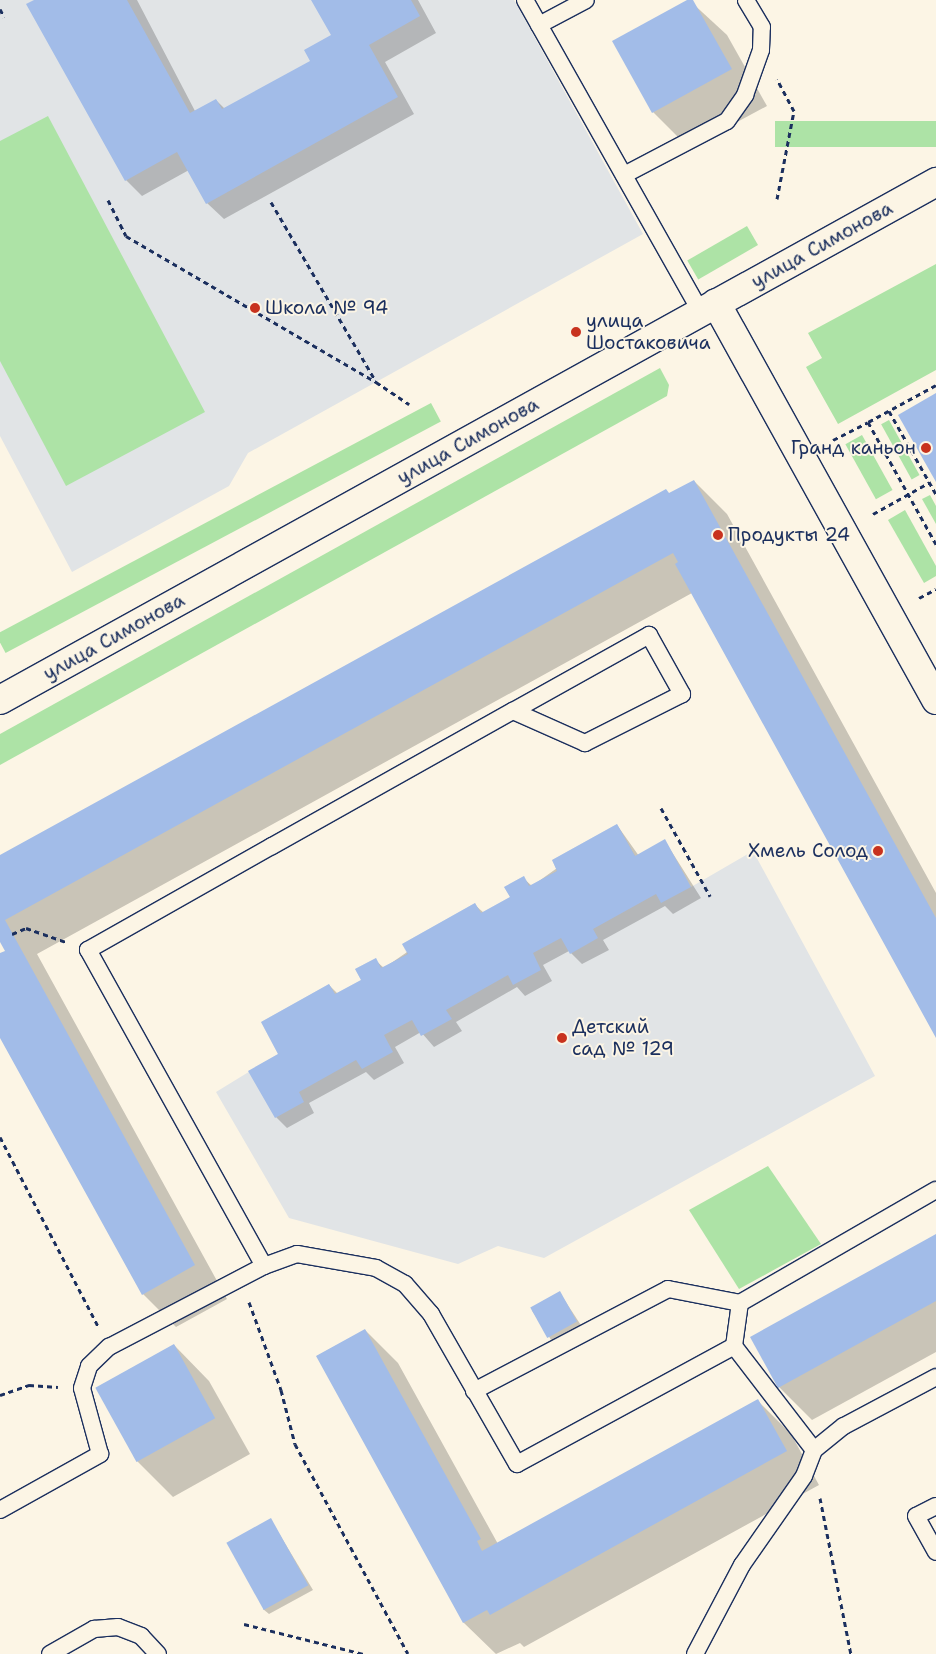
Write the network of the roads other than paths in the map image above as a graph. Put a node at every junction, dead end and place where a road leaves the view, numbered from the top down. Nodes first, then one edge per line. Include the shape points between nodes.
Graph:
1 (525, 0) edge
2 (586, 0) edge
3 (746, 0) edge
4 (539, 25) junction
5 (624, 175) junction
6 (936, 182) edge
7 (709, 308) junction
8 (0, 700) edge
9 (936, 700) edge
10 (513, 711) junction
11 (936, 1190) edge
12 (264, 1266) junction
13 (740, 1303) junction
14 (734, 1346) junction
15 (936, 1377) edge
16 (474, 1391) junction
17 (814, 1450) junction
18 (936, 1506) edge
19 (0, 1510) edge
20 (936, 1552) edge
21 (50, 1654) edge
22 (158, 1654) edge
23 (695, 1654) edge

1 - 4 lane
2 - 4 lane
3 - 5 lane via 762,27 761,50 745,95 727,121
4 - 5 lane
5 - 7 lane
6 - 7 street, улица Симонова
7 - 8 street, улица Симонова
7 - 9 street
10 - 10 lane via 649,635 682,694 585,743
10 - 12 lane via 88,950
11 - 13 lane
12 - 16 lane via 297,1254 329,1257 376,1268 405,1284 431,1314
12 - 19 lane via 109,1347 89,1366 82,1388 100,1454
13 - 14 lane
13 - 16 lane via 668,1289
14 - 16 lane via 516,1464
14 - 17 lane
15 - 17 lane via 844,1426
17 - 23 lane via 804,1476 742,1565
18 - 20 lane via 916,1516
21 - 22 lane via 94,1629 118,1627 141,1636

